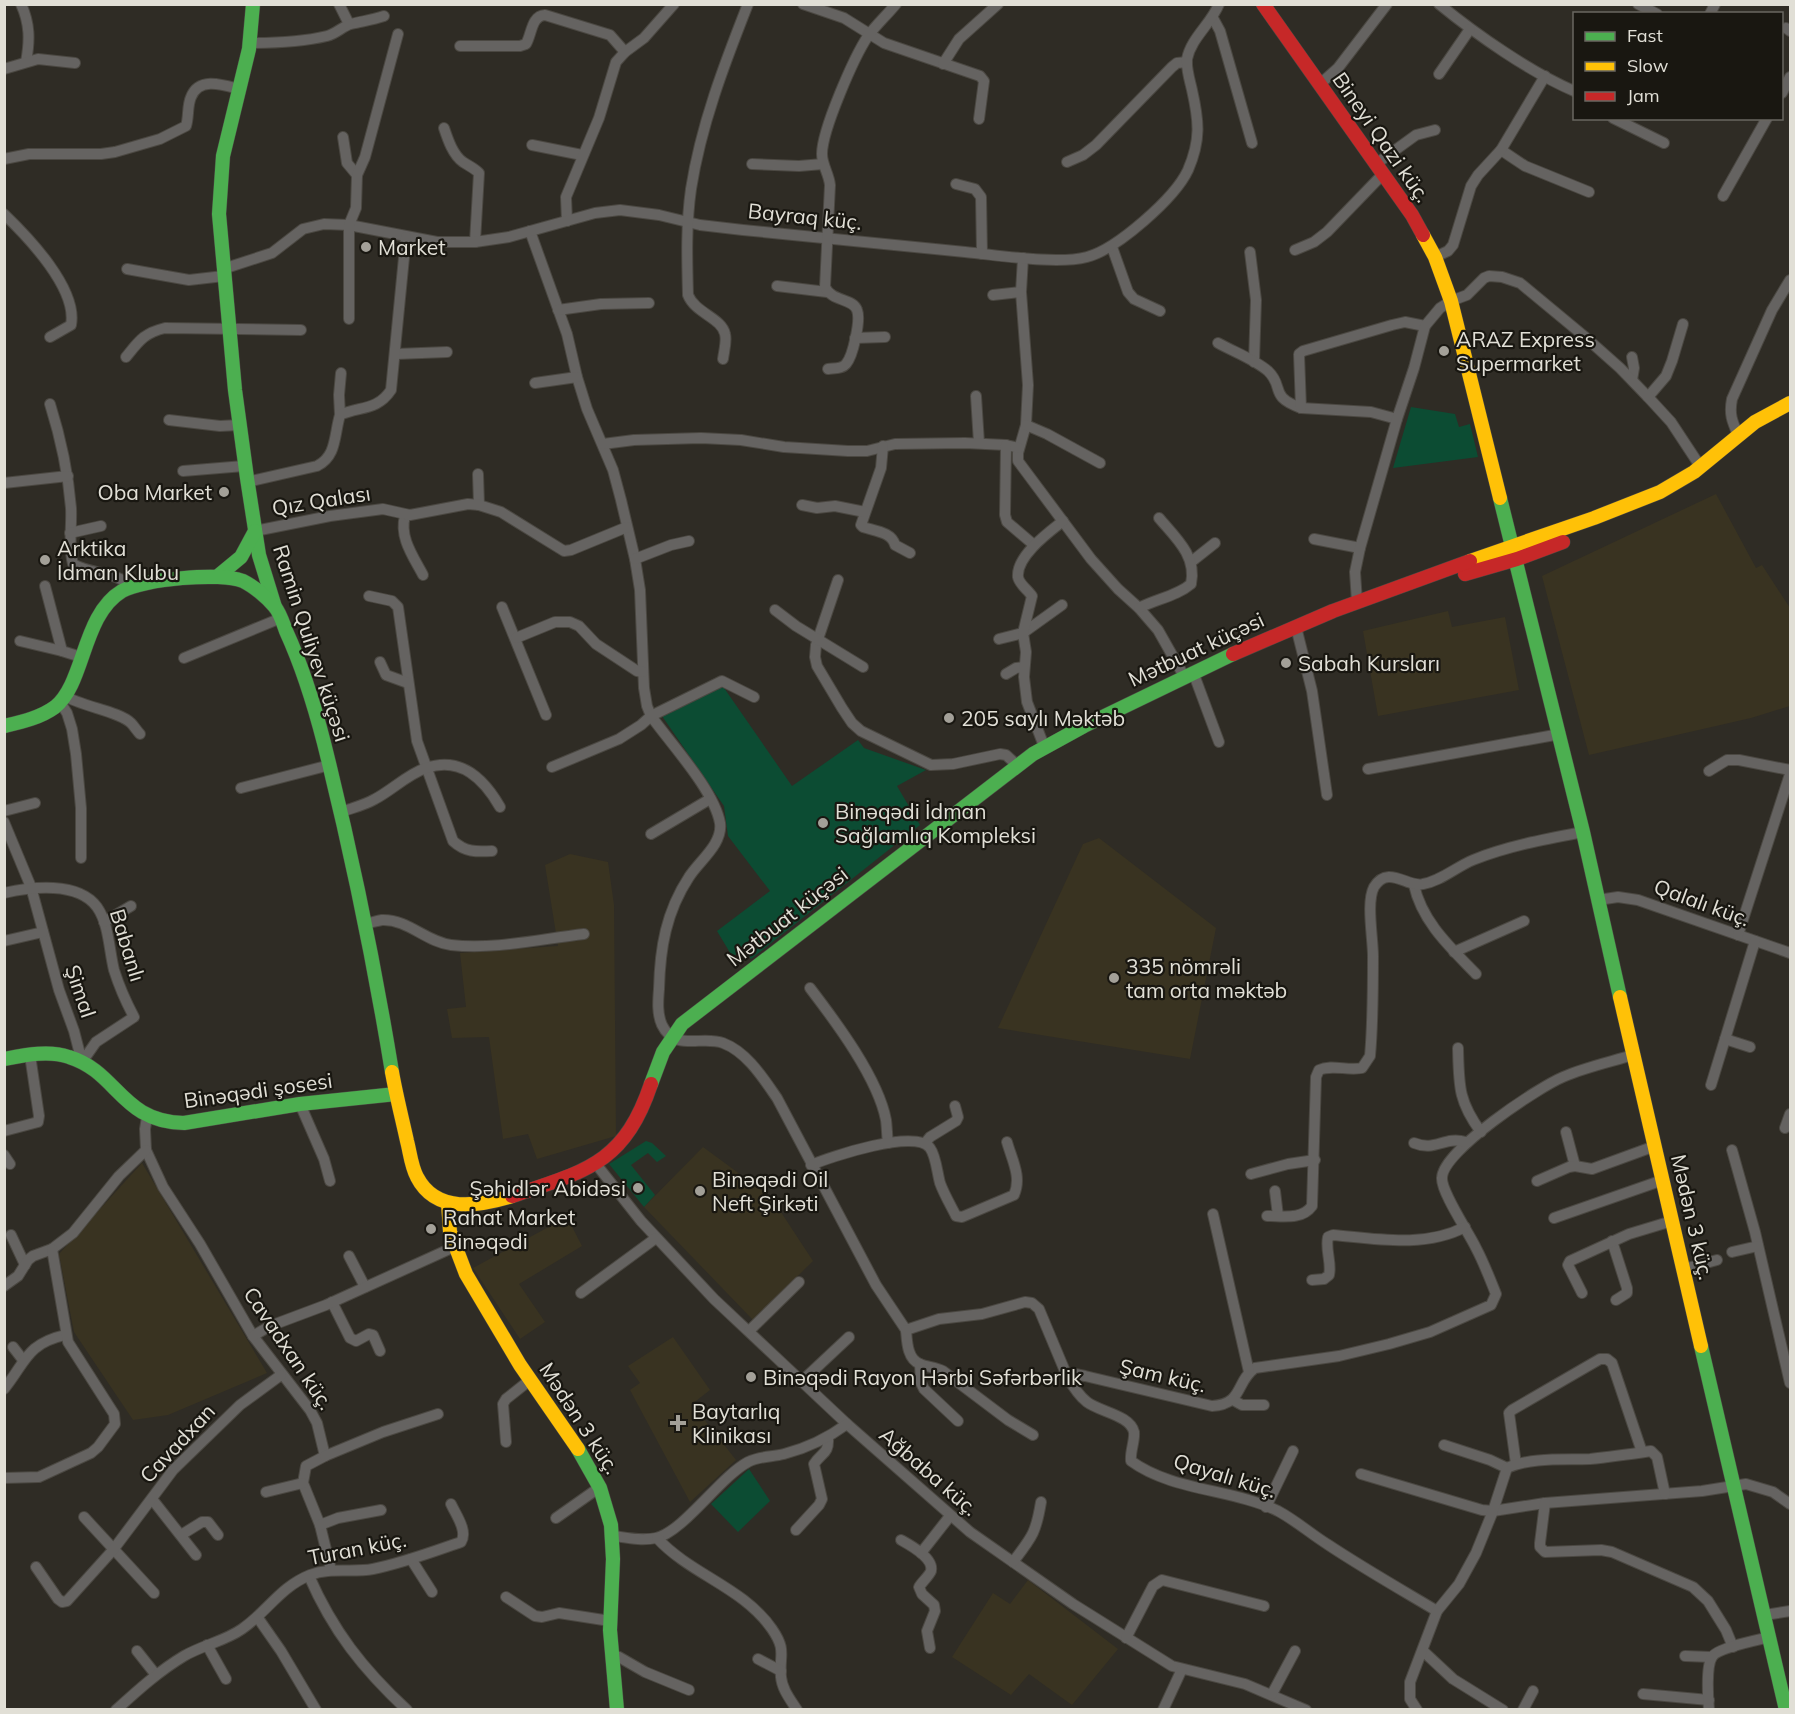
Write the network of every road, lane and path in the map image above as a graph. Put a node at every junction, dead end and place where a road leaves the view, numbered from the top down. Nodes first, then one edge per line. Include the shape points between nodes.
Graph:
1 (21, 4) edge
2 (253, 4) edge
3 (339, 4) edge
4 (674, 4) edge
5 (748, 4) edge
6 (803, 4) edge
7 (896, 4) edge
8 (998, 4) edge
9 (1219, 4) edge
10 (1263, 4) edge
11 (1387, 4) edge
12 (1439, 4) edge
13 (1638, 4) edge
14 (1654, 12) edge
15 (384, 16) dead end
16 (1213, 18) junction
17 (349, 24) junction
18 (1470, 29) junction
19 (398, 34) dead end
20 (870, 34) junction
21 (251, 43) junction
22 (460, 46) dead end
23 (625, 52) junction
24 (26, 62) junction
25 (1187, 62) junction
26 (75, 63) dead end
27 (944, 64) junction
28 (4, 69) edge
29 (1439, 74) dead end
30 (1545, 76) junction
31 (1791, 77) edge
32 (1319, 85) junction
33 (240, 89) junction
34 (1573, 90) edge
35 (1784, 91) edge
36 (979, 119) dead end
37 (1617, 120) edge
38 (1766, 120) edge
39 (444, 128) dead end
40 (1436, 130) dead end
41 (343, 137) dead end
42 (1664, 142) dead end
43 (1252, 143) dead end
44 (532, 145) dead end
45 (1501, 150) junction
46 (582, 155) junction
47 (4, 159) edge
48 (1067, 162) dead end
49 (752, 164) dead end
50 (823, 164) junction
51 (1380, 169) junction
52 (357, 176) junction
53 (956, 184) dead end
54 (1589, 192) dead end
55 (1723, 196) dead end
56 (4, 214) edge
57 (567, 221) junction
58 (688, 222) junction
59 (349, 225) junction
60 (530, 231) junction
61 (406, 237) junction
62 (826, 238) junction
63 (475, 242) junction
64 (1112, 247) junction
65 (1295, 250) dead end
66 (1250, 252) dead end
67 (982, 254) junction
68 (1435, 257) junction
69 (1023, 258) junction
70 (127, 269) dead end
71 (224, 273) junction
72 (1791, 280) edge
73 (777, 286) dead end
74 (827, 292) junction
75 (1021, 292) junction
76 (993, 295) dead end
77 (1451, 301) junction
78 (649, 303) dead end
79 (558, 310) junction
80 (1160, 311) dead end
81 (349, 319) dead end
82 (1683, 324) dead end
83 (1425, 326) junction
84 (229, 329) junction
85 (301, 330) dead end
86 (50, 337) dead end
87 (885, 337) dead end
88 (855, 338) junction
89 (1218, 344) dead end
90 (447, 352) dead end
91 (396, 354) junction
92 (126, 357) dead end
93 (1632, 357) dead end
94 (723, 358) dead end
95 (1254, 362) junction
96 (828, 369) dead end
97 (341, 374) dead end
98 (577, 377) junction
99 (1632, 380) junction
100 (535, 383) dead end
101 (976, 396) dead end
102 (1648, 397) junction
103 (1791, 403) edge
104 (50, 404) dead end
105 (1301, 408) junction
106 (1791, 414) edge
107 (340, 415) junction
108 (1396, 419) junction
109 (169, 420) dead end
110 (239, 425) junction
111 (1026, 425) junction
112 (1738, 435) junction
113 (979, 443) junction
114 (603, 444) junction
115 (1006, 445) junction
116 (883, 446) junction
117 (1019, 448) junction
118 (1100, 463) dead end
119 (244, 466) junction
120 (183, 471) dead end
121 (1703, 471) junction
122 (478, 474) dead end
123 (68, 476) junction
124 (248, 482) junction
125 (4, 483) edge
126 (479, 505) junction
127 (802, 505) dead end
128 (865, 512) junction
129 (405, 516) junction
130 (1160, 518) dead end
131 (1063, 521) junction
132 (101, 526) dead end
133 (627, 527) junction
134 (255, 531) junction
135 (70, 533) junction
136 (1314, 539) dead end
137 (689, 542) dead end
138 (1215, 543) dead end
139 (1034, 544) junction
140 (1360, 548) junction
141 (910, 553) dead end
142 (1515, 553) junction
143 (635, 558) junction
144 (1191, 562) junction
145 (423, 575) dead end
146 (218, 576) junction
147 (838, 580) dead end
148 (45, 586) dead end
149 (131, 586) junction
150 (369, 596) dead end
151 (1357, 602) junction
152 (1062, 605) dead end
153 (502, 607) dead end
154 (1139, 608) junction
155 (776, 610) dead end
156 (278, 612) junction
157 (1296, 627) junction
158 (1023, 633) junction
159 (516, 638) junction
160 (818, 639) junction
161 (999, 639) dead end
162 (20, 641) dead end
163 (62, 651) junction
164 (81, 657) junction
165 (184, 658) dead end
166 (380, 662) dead end
167 (863, 667) dead end
168 (1024, 667) junction
169 (643, 672) junction
170 (1006, 674) dead end
171 (1189, 674) junction
172 (408, 682) junction
173 (754, 697) dead end
174 (63, 699) junction
175 (546, 715) dead end
176 (651, 716) junction
177 (4, 726) edge
178 (1560, 734) junction
179 (140, 735) dead end
180 (1219, 742) dead end
181 (1044, 746) junction
182 (330, 765) junction
183 (1017, 765) junction
184 (552, 767) dead end
185 (425, 768) junction
186 (1368, 769) dead end
187 (1709, 771) dead end
188 (1791, 772) edge
189 (241, 788) dead end
190 (1326, 795) dead end
191 (710, 799) junction
192 (35, 803) dead end
193 (500, 807) dead end
194 (4, 811) edge
195 (341, 812) junction
196 (4, 822) edge
197 (1583, 832) junction
198 (651, 834) dead end
199 (492, 851) dead end
200 (81, 858) dead end
201 (1414, 885) junction
202 (31, 887) junction
203 (4, 893) edge
204 (1598, 900) junction
205 (131, 906) dead end
206 (1524, 921) dead end
207 (104, 922) junction
208 (364, 924) junction
209 (43, 932) junction
210 (584, 934) dead end
211 (1738, 935) junction
212 (4, 941) edge
213 (1755, 941) junction
214 (1454, 952) junction
215 (1791, 953) edge
216 (1476, 974) dead end
217 (810, 988) dead end
218 (671, 1036) junction
219 (1725, 1039) junction
220 (1750, 1047) dead end
221 (1458, 1048) dead end
222 (30, 1055) junction
223 (1634, 1055) junction
224 (4, 1059) edge
225 (82, 1062) junction
226 (1711, 1085) dead end
227 (396, 1094) junction
228 (300, 1104) junction
229 (955, 1106) dead end
230 (1791, 1113) edge
231 (147, 1117) junction
232 (1785, 1128) dead end
233 (4, 1131) edge
234 (1481, 1132) junction
235 (1566, 1132) dead end
236 (926, 1142) junction
237 (1006, 1142) dead end
238 (1466, 1142) junction
239 (888, 1143) junction
240 (1414, 1143) dead end
241 (1655, 1146) junction
242 (146, 1150) junction
243 (1732, 1150) dead end
244 (1315, 1160) junction
245 (596, 1164) junction
246 (811, 1165) junction
247 (1575, 1166) junction
248 (1251, 1174) dead end
249 (1663, 1180) junction
250 (330, 1181) dead end
251 (1537, 1181) dead end
252 (1275, 1191) dead end
253 (448, 1203) junction
254 (1213, 1214) dead end
255 (1554, 1218) dead end
256 (1672, 1221) junction
257 (1465, 1227) junction
258 (11, 1235) dead end
259 (656, 1238) junction
260 (1612, 1241) junction
261 (1758, 1246) junction
262 (454, 1247) junction
263 (52, 1250) junction
264 (1732, 1252) dead end
265 (349, 1256) dead end
266 (1717, 1260) dead end
267 (25, 1265) junction
268 (1684, 1269) junction
269 (1312, 1280) dead end
270 (799, 1282) dead end
271 (4, 1286) edge
272 (365, 1287) junction
273 (581, 1293) dead end
274 (1582, 1293) dead end
275 (1616, 1300) dead end
276 (332, 1302) junction
277 (906, 1330) junction
278 (749, 1331) junction
279 (65, 1335) junction
280 (253, 1336) junction
281 (849, 1337) dead end
282 (13, 1347) dead end
283 (380, 1351) dead end
284 (23, 1360) junction
285 (920, 1364) junction
286 (1249, 1372) junction
287 (281, 1375) junction
288 (1067, 1376) junction
289 (530, 1380) junction
290 (801, 1382) junction
291 (1791, 1383) edge
292 (4, 1389) edge
293 (1233, 1400) junction
294 (1264, 1405) dead end
295 (438, 1414) dead end
296 (958, 1421) dead end
297 (847, 1424) junction
298 (1033, 1435) dead end
299 (828, 1438) junction
300 (506, 1442) dead end
301 (1444, 1445) dead end
302 (1293, 1451) dead end
303 (1642, 1452) junction
304 (326, 1456) junction
305 (1511, 1466) junction
306 (1361, 1474) dead end
307 (4, 1478) edge
308 (303, 1483) junction
309 (1735, 1486) junction
310 (600, 1487) junction
311 (266, 1492) dead end
312 (1665, 1494) junction
313 (152, 1499) junction
314 (1041, 1503) dead end
315 (1545, 1503) junction
316 (451, 1504) dead end
317 (1791, 1504) edge
318 (1266, 1507) junction
319 (381, 1510) dead end
320 (1493, 1511) junction
321 (950, 1516) junction
322 (84, 1517) dead end
323 (556, 1518) dead end
324 (320, 1525) junction
325 (796, 1530) dead end
326 (180, 1535) junction
327 (218, 1535) dead end
328 (614, 1536) junction
329 (657, 1538) junction
330 (901, 1540) dead end
331 (113, 1550) junction
332 (921, 1552) junction
333 (196, 1555) dead end
334 (411, 1559) junction
335 (1013, 1562) junction
336 (36, 1568) dead end
337 (331, 1570) junction
338 (309, 1576) junction
339 (432, 1592) dead end
340 (154, 1593) dead end
341 (506, 1597) dead end
342 (1264, 1606) dead end
343 (1437, 1611) junction
344 (1791, 1611) edge
345 (1765, 1615) junction
346 (258, 1618) junction
347 (610, 1621) junction
348 (1770, 1637) junction
349 (1126, 1638) junction
350 (207, 1645) junction
351 (1733, 1647) junction
352 (930, 1648) dead end
353 (137, 1651) dead end
354 (1423, 1651) junction
355 (1295, 1652) dead end
356 (612, 1656) junction
357 (1685, 1656) dead end
358 (1711, 1657) junction
359 (758, 1659) dead end
360 (1182, 1669) junction
361 (781, 1671) junction
362 (156, 1675) junction
363 (226, 1679) dead end
364 (689, 1690) dead end
365 (1533, 1691) dead end
366 (1272, 1694) junction
367 (1643, 1694) dead end
368 (1709, 1705) edge
369 (116, 1710) edge
370 (316, 1710) edge
371 (407, 1710) edge
372 (617, 1710) edge
373 (797, 1710) edge
374 (1163, 1710) edge
375 (1306, 1710) edge
376 (1417, 1710) edge
377 (1503, 1710) edge
378 (1523, 1710) edge
379 (1786, 1710) edge

1 - 24 street via 29,29
2 - 21 main road, Ramin Quliyev küçəsi
3 - 17 street
4 - 23 street via 644,38
5 - 58 street via 715,88 701,139
6 - 20 street via 844,18
7 - 20 street
8 - 27 street via 959,39
9 - 16 street
10 - 32 main road, Bineyi Qazi küç.
11 - 32 street via 1338,68
12 - 18 street
13 - 14 street
15 - 17 street
16 - 25 street via 1193,44
16 - 43 street
17 - 21 street via 328,36 285,43
18 - 29 street
18 - 30 street
19 - 52 street
20 - 27 street via 884,43
20 - 50 street via 826,131
21 - 33 main road, Ramin Quliyev küçəsi
22 - 23 street via 526,44 535,19 545,15 610,35
23 - 46 street via 611,73 599,118
24 - 26 street
24 - 28 street
25 - 48 street via 1172,68 1083,156
25 - 64 street, Bayraq küç. via 1199,130 1195,154 1166,200
27 - 36 street via 980,76 984,81
30 - 34 street
30 - 45 street
31 - 35 street
32 - 51 main road, Bineyi Qazi küç.
33 - 47 street via 202,85 191,96 186,126 137,146 100,154 44,153
33 - 71 main road, Ramin Quliyev küçəsi via 219,180
37 - 42 street
38 - 55 street
39 - 63 street via 461,161 479,173
40 - 51 street via 1416,135
41 - 52 street via 347,163
44 - 46 street
45 - 54 street via 1525,166
45 - 68 street via 1471,186 1453,245
46 - 57 street via 566,197
49 - 50 street
50 - 62 street via 830,185
51 - 65 street via 1328,232
51 - 68 main road, Bineyi Qazi küç.
52 - 59 street via 356,208
53 - 67 street via 975,189 981,196
56 - 86 street via 46,260 69,304 71,325
57 - 58 street, Bayraq küç. via 620,210
57 - 60 street, Bayraq küç.
58 - 62 street, Bayraq küç.
58 - 94 street via 688,296 723,330
59 - 61 street, Bayraq küç.
59 - 71 street, Bayraq küç. via 324,224 303,229 272,253
59 - 81 street
60 - 63 street, Bayraq küç.
60 - 79 street
61 - 63 street, Bayraq küç.
61 - 91 street
62 - 67 street, Bayraq küç.
62 - 74 street
64 - 69 street, Bayraq küç. via 1071,260
64 - 80 street via 1128,292
66 - 95 street via 1256,300
67 - 69 street, Bayraq küç.
68 - 77 main road, Bineyi Qazi küç.
69 - 75 street
70 - 71 street, Bayraq küç. via 189,280
71 - 84 main road, Ramin Quliyev küçəsi
72 - 112 street via 1772,310 1732,399 1729,411
73 - 74 street
74 - 88 street via 856,308
75 - 76 street
75 - 111 street via 1028,365
77 - 83 street
77 - 99 street via 1467,295 1489,276 1514,280
77 - 142 main road, Bineyi Qazi küç.
78 - 79 street
79 - 98 street
82 - 102 street via 1665,376
83 - 105 street via 1405,322 1303,351 1299,354
83 - 108 street
84 - 85 street
84 - 92 street via 181,327 151,331
84 - 110 main road, Ramin Quliyev küçəsi
87 - 88 street
88 - 96 street via 845,365
89 - 95 street
90 - 91 street
91 - 107 street via 386,399 376,406
93 - 99 street
95 - 105 street via 1272,375 1280,396
97 - 107 street
98 - 100 street
98 - 114 street
99 - 102 street
101 - 113 street
102 - 121 street via 1671,422
103 - 112 main road, Mətbuat küçəsi
104 - 123 street
105 - 108 street via 1371,412
106 - 121 main road, Mətbuat küçəsi via 1762,429
107 - 124 street via 327,461
108 - 140 street
109 - 110 street
110 - 119 main road, Ramin Quliyev küçəsi
111 - 117 street
111 - 118 street
112 - 121 main road, Mətbuat küçəsi
113 - 115 street
113 - 116 street
114 - 116 street via 701,438 824,450 867,451
114 - 133 street
115 - 117 street
115 - 139 street via 1005,515 1007,522
116 - 128 street via 881,468
117 - 131 street via 1021,467
119 - 120 street
119 - 124 main road, Ramin Quliyev küçəsi
121 - 142 main road, Mətbuat küçəsi via 1691,486 1666,501
122 - 126 street
123 - 125 street
123 - 135 street
124 - 134 main road, Ramin Quliyev küçəsi
126 - 129 street, Qız Qalası
126 - 133 street, Qız Qalası via 501,512 564,551
127 - 128 street
128 - 141 street via 863,527 890,536 895,546
129 - 134 street, Qız Qalası via 383,509
129 - 145 street via 405,539
130 - 144 street
131 - 139 street
131 - 154 street via 1105,575
132 - 135 street
133 - 143 street
134 - 146 main road via 242,558
134 - 156 main road, Ramin Quliyev küçəsi via 262,571
135 - 149 street via 73,564 123,579
136 - 140 street
137 - 143 street
138 - 144 street
139 - 158 street via 1018,576 1032,596
140 - 151 street via 1355,572
142 - 151 main road, Mətbuat küçəsi
142 - 178 main road, Mədən 3 küç.
143 - 169 street via 642,610
144 - 154 street via 1191,584
146 - 149 main road
146 - 156 main road via 242,581
147 - 160 street
148 - 163 street
149 - 164 main road via 106,605
150 - 172 street via 392,601 398,607
151 - 157 main road, Mətbuat küçəsi
152 - 158 street
153 - 159 street
154 - 171 street
155 - 160 street
156 - 165 street
156 - 182 main road, Ramin Quliyev küçəsi via 311,693
157 - 171 main road, Mətbuat küçəsi
157 - 190 street via 1312,691
158 - 161 street
158 - 168 street
159 - 169 street via 555,622 570,622 596,644
159 - 175 street
160 - 167 street
160 - 183 street via 817,666 861,731 931,765 1000,754
162 - 163 street
163 - 164 street
164 - 174 main road
166 - 172 street via 386,675
168 - 170 street
168 - 181 street via 1027,702
169 - 176 street
171 - 180 street
171 - 181 main road, Mətbuat küçəsi
172 - 185 street
173 - 176 street via 722,681
174 - 177 main road via 37,717
174 - 179 street via 123,717
174 - 200 street via 76,754
176 - 184 street via 619,739
176 - 191 street
178 - 186 street
178 - 197 main road, Mədən 3 küç.
181 - 183 main road, Mətbuat küçəsi
182 - 189 street
182 - 195 main road, Ramin Quliyev küçəsi
183 - 218 main road, Mətbuat küçəsi via 700,1009
185 - 193 street via 442,764 464,768 489,788
185 - 195 street via 374,800
185 - 199 street via 453,841 461,849
187 - 188 street via 1727,760 1740,759
188 - 211 street
191 - 198 street
191 - 218 street via 720,825 717,838 670,911 663,942 658,1008 661,1023
192 - 194 street
195 - 208 main road, Ramin Quliyev küçəsi
196 - 202 street, Şimal
197 - 201 street via 1493,853 1430,882
197 - 204 main road, Mədən 3 küç.
201 - 214 street via 1419,905
201 - 244 street via 1391,877 1372,890 1370,1056 1362,1068 1319,1070
202 - 203 street, Babanlı
202 - 207 street, Babanlı via 86,896
202 - 209 street, Şimal
204 - 211 street, Qalalı küç. via 1629,897
204 - 223 main road, Mədən 3 küç.
205 - 207 street
206 - 214 street
207 - 225 street, Babanlı via 118,983 134,1017 96,1042
208 - 210 street via 397,922 448,945 468,946
208 - 227 main road, Ramin Quliyev küçəsi
209 - 212 street
209 - 225 street, Şimal
211 - 213 street, Qalalı küç.
213 - 215 street, Qalalı küç.
213 - 219 street
214 - 216 street
217 - 239 street via 861,1062 880,1100
218 - 245 main road, Mətbuat küçəsi via 634,1123 620,1143
218 - 246 street via 681,1041 723,1043 750,1062 777,1098
219 - 220 street
219 - 226 street
221 - 234 street via 1461,1099
222 - 224 main road, Binəqədi şosesi
222 - 225 main road, Binəqədi şosesi via 57,1054
222 - 233 street via 38,1122
223 - 234 street via 1548,1084
223 - 241 main road, Mədən 3 küç.
225 - 231 main road, Binəqədi şosesi
227 - 228 main road, Binəqədi şosesi
227 - 253 main road, Ramin Quliyev küçəsi via 415,1174 430,1194
228 - 231 main road, Binəqədi şosesi via 184,1123
228 - 250 street
229 - 236 street via 956,1121
230 - 232 street
231 - 242 street, Cavadxan küç.
234 - 238 street
235 - 247 street
236 - 237 street via 932,1150 941,1186 956,1216 962,1217 1014,1195 1018,1179
236 - 239 street
238 - 240 street via 1450,1140 1423,1146
238 - 257 street via 1442,1173 1443,1185
239 - 246 street
241 - 247 street via 1592,1169
241 - 249 main road, Mədən 3 küç.
242 - 263 street via 119,1176 73,1233
242 - 280 street, Cavadxan küç.
243 - 261 street
244 - 248 street
244 - 252 street via 1312,1206 1308,1212 1273,1216
245 - 253 main road, Mətbuat küçəsi via 501,1199 463,1205
245 - 259 street, Ağbaba küç.
246 - 277 street via 876,1285
247 - 251 street
249 - 255 street
249 - 256 main road, Mədən 3 küç.
253 - 262 main road, Mədən 3 küç.
254 - 286 street
256 - 260 street
256 - 268 main road, Mədən 3 küç.
257 - 269 street via 1434,1238 1397,1240 1333,1235 1327,1242 1329,1275
257 - 286 street via 1496,1294 1491,1305 1430,1332 1389,1344
258 - 267 street
259 - 273 street
259 - 278 street, Ağbaba küç.
260 - 274 street via 1570,1261 1569,1270
260 - 275 street via 1627,1288 1627,1293
261 - 264 street
261 - 291 street
262 - 272 street
262 - 289 main road, Mədən 3 küç. via 471,1283
263 - 267 street via 33,1256
263 - 279 street
265 - 272 street
266 - 268 street
267 - 271 street
268 - 309 main road, Mədən 3 küç.
270 - 278 street
272 - 276 street
276 - 280 street
276 - 283 street via 350,1338 356,1341 373,1335
277 - 285 street via 912,1359
277 - 288 street via 939,1319 1032,1303 1039,1309
278 - 290 street, Ağbaba küç.
279 - 284 street via 42,1343
279 - 307 street via 114,1414 114,1428 91,1453 39,1477
280 - 287 street, Cavadxan küç.
281 - 290 street
282 - 284 street
284 - 292 street
285 - 296 street via 924,1389
285 - 298 street via 943,1371
286 - 293 street, Şam küç.
287 - 304 street, Cavadxan küç. via 310,1410
287 - 313 street, Cavadxan via 240,1405 173,1470
288 - 293 street, Şam küç. via 1085,1376 1212,1406 1223,1406
288 - 318 street, Qayalı küç. via 1086,1401 1130,1425 1134,1433 1131,1461 1138,1466 1179,1483
289 - 300 street via 503,1404
289 - 310 main road, Mədən 3 küç.
290 - 297 street, Ağbaba küç.
293 - 294 street via 1242,1405
295 - 304 street
297 - 299 street
297 - 321 street, Ağbaba küç.
299 - 325 street via 829,1447 814,1464 822,1499
299 - 329 street via 747,1463
301 - 305 street
302 - 318 street
303 - 305 street
303 - 305 street via 1612,1363 1600,1359 1509,1413
303 - 312 street via 1651,1451 1657,1457
304 - 308 street via 306,1466
305 - 320 street
306 - 320 street
308 - 311 street
308 - 324 street
309 - 312 street
309 - 317 street via 1762,1488
309 - 345 main road, Mədən 3 küç.
310 - 323 street
310 - 328 main road, Mədən 3 küç.
312 - 315 street
313 - 326 street
313 - 331 street, Cavadxan
314 - 335 street via 1037,1527
315 - 320 street
315 - 351 street via 1540,1543 1545,1552 1612,1552 1688,1584 1708,1601
316 - 334 street, Turan küç. via 464,1532 461,1542
318 - 343 street, Qayalı küç.
319 - 324 street
320 - 343 street via 1469,1567
321 - 332 street
321 - 335 street, Ağbaba küç.
322 - 331 street
324 - 337 street
326 - 327 street via 208,1522
326 - 333 street
328 - 329 street
328 - 347 main road, Mədən 3 küç.
329 - 361 street via 680,1559 756,1610 779,1640
330 - 332 street
331 - 336 street, Cavadxan via 67,1601 58,1599
331 - 340 street
332 - 352 street via 931,1567 919,1587 934,1605 927,1631
334 - 337 street, Turan küç. via 359,1571
334 - 339 street
335 - 349 street, Ağbaba küç.
337 - 338 street, Turan küç.
338 - 346 street, Turan küç. via 283,1591
338 - 371 street via 328,1617 352,1651
341 - 347 street via 535,1616 559,1613
342 - 349 street via 1162,1581 1153,1586
343 - 354 street
344 - 345 street
345 - 348 main road, Mədən 3 küç.
346 - 350 street, Turan küç.
346 - 370 street
347 - 356 main road, Mədən 3 küç.
348 - 351 street
348 - 379 main road, Mədən 3 küç.
349 - 360 street, Ağbaba küç.
350 - 362 street, Turan küç.
350 - 363 street
351 - 358 street
353 - 362 street
354 - 376 street via 1410,1682 1410,1699
354 - 377 street via 1460,1684
355 - 366 street
356 - 364 street
356 - 372 main road, Mədən 3 küç.
357 - 358 street
358 - 368 street
359 - 361 street
360 - 366 street, Ağbaba küç.
360 - 374 street
361 - 373 street via 783,1685
362 - 369 street, Turan küç.
365 - 378 street
366 - 375 street, Ağbaba küç.
367 - 368 street

